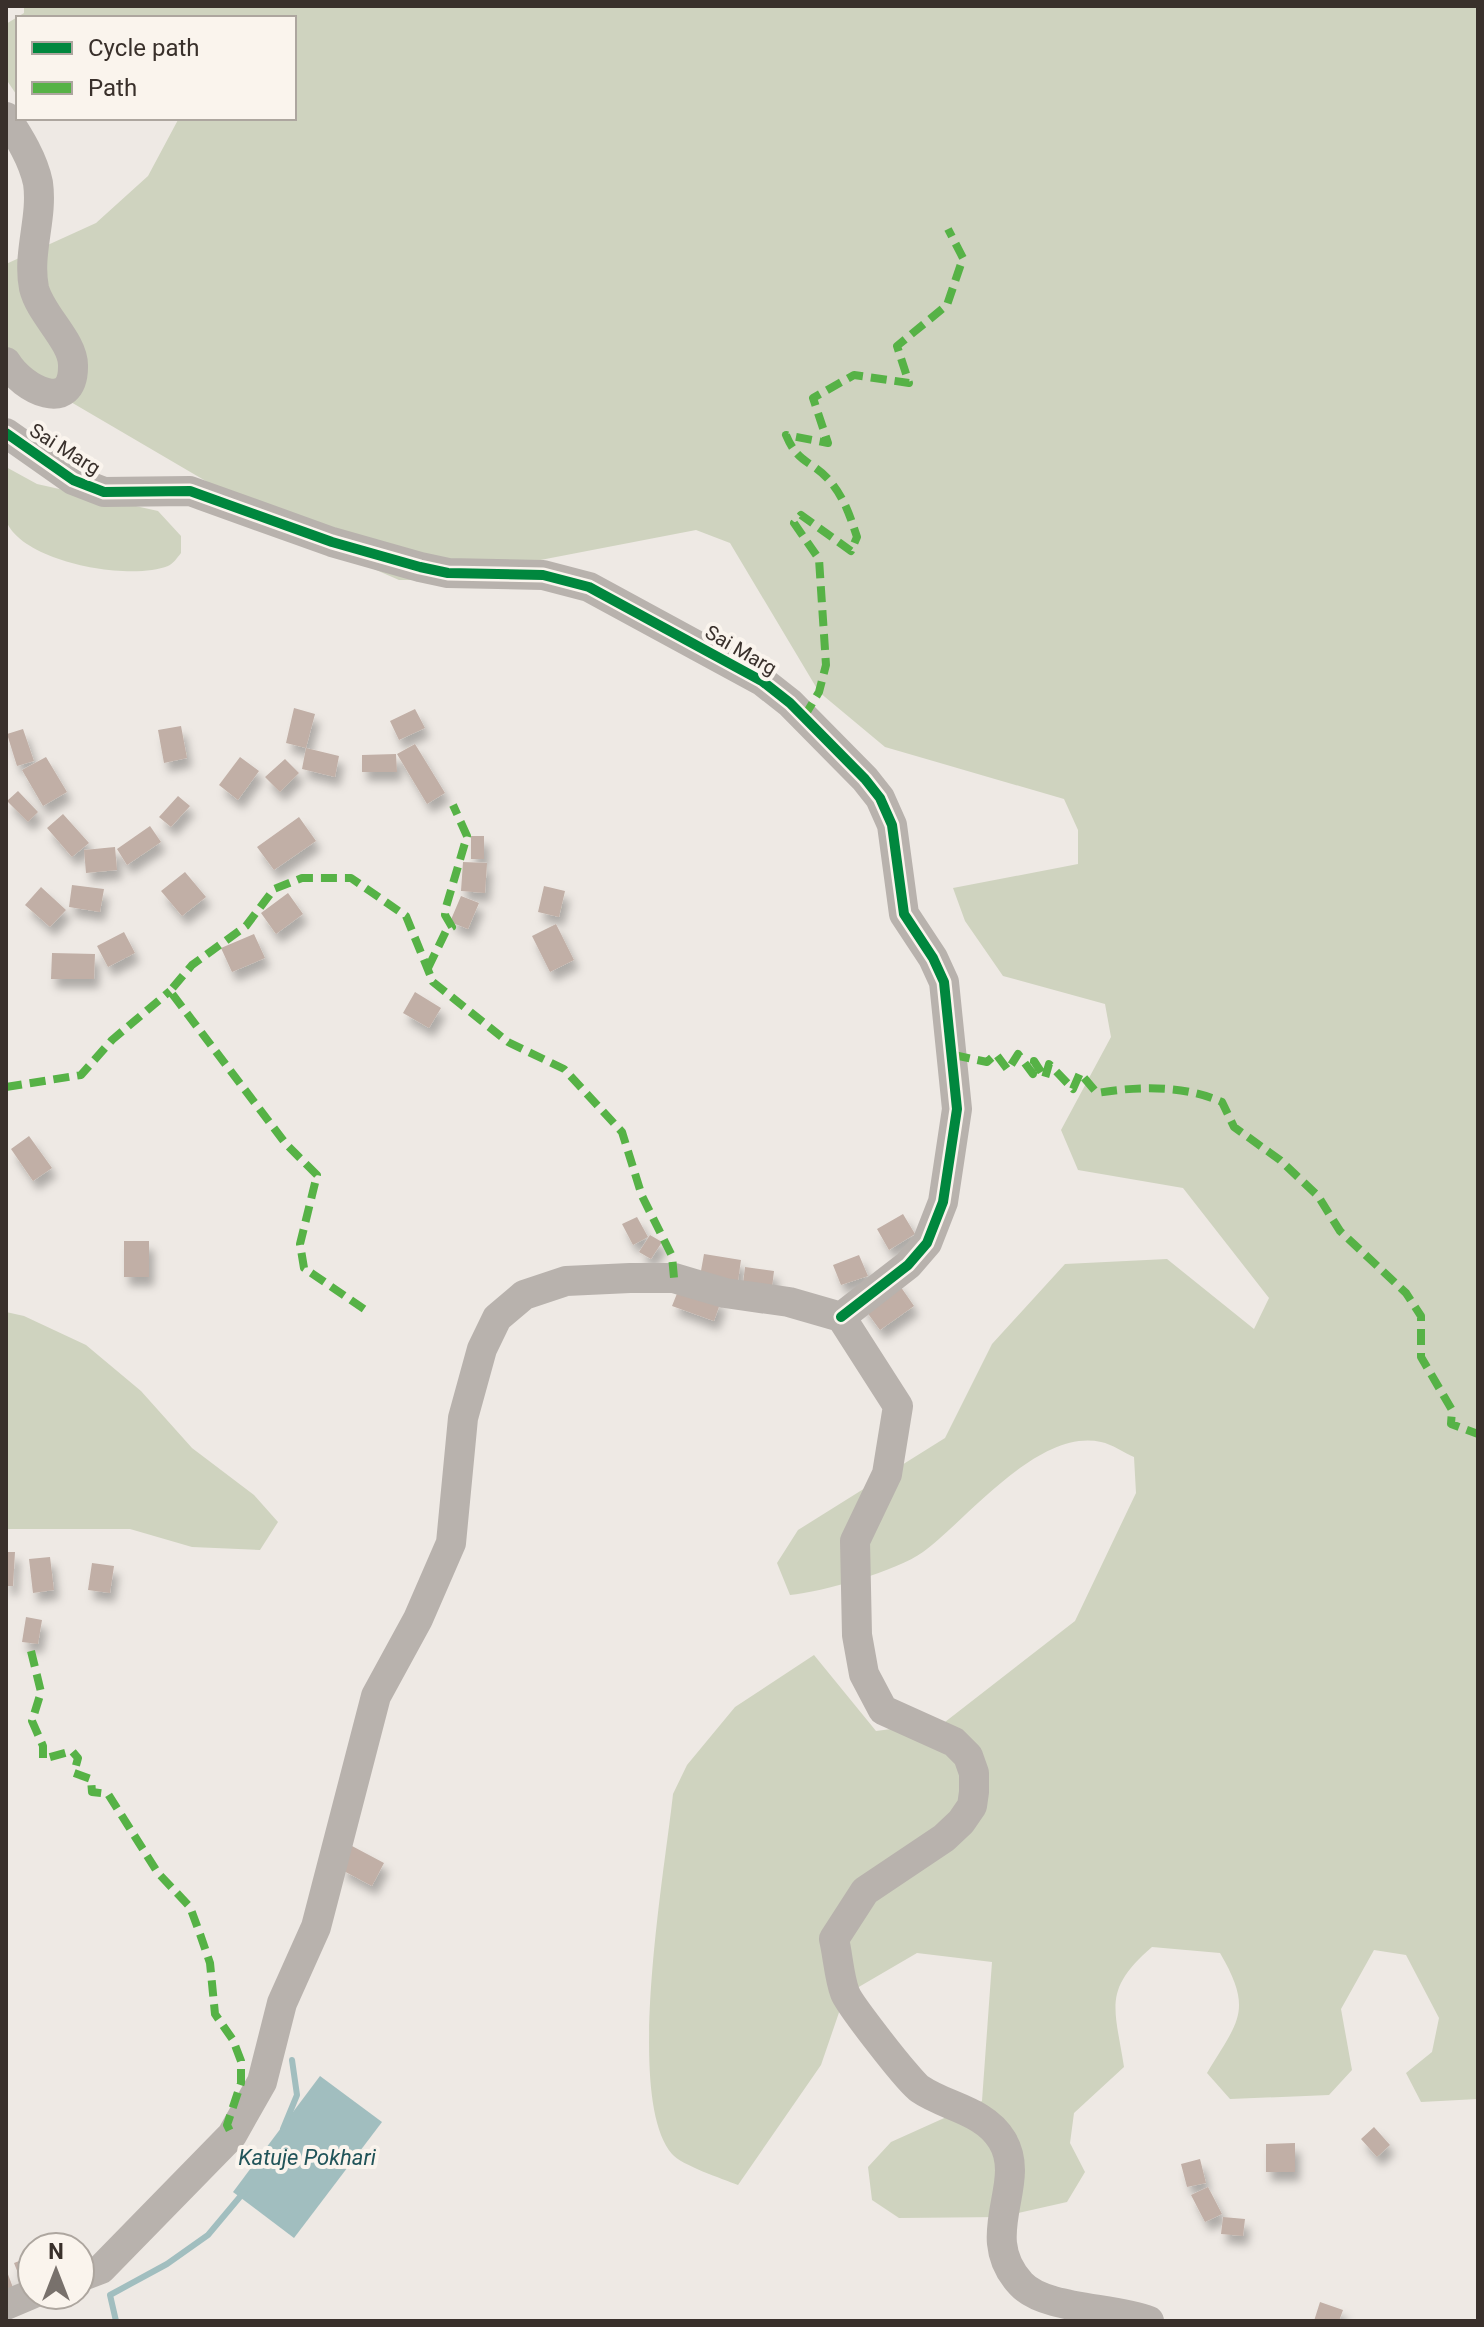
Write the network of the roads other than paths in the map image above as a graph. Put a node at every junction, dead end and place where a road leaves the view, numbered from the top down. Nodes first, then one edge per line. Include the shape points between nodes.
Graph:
1 (6, 117) edge
2 (6, 362) edge
3 (6, 433) edge
4 (841, 1317) junction
5 (96, 2271) edge
6 (1149, 2321) edge

1 - 2 main road, Sai Marg via 38,184 34,286 73,367 67,386 45,393 23,385
3 - 4 main road, Sai Marg via 73,480 104,492 190,491 420,567 448,573 543,575 589,587 762,681 865,779 892,825 904,914 944,982 957,1109 943,1202 927,1243 908,1265
4 - 5 main road via 674,1278 630,1278 566,1281 524,1295 497,1318 482,1349 463,1418 451,1543 376,1696 316,1927 282,2003 262,2082 232,2135
4 - 6 main road via 898,1406 887,1474 855,1541 857,1635 864,1674 883,1710 954,1742 968,1756 974,1773 972,1806 961,1822 865,1891 834,1939 845,1995 918,2088 988,2123 1003,2141 1011,2172 1001,2217 1005,2259 1023,2287 1052,2300

